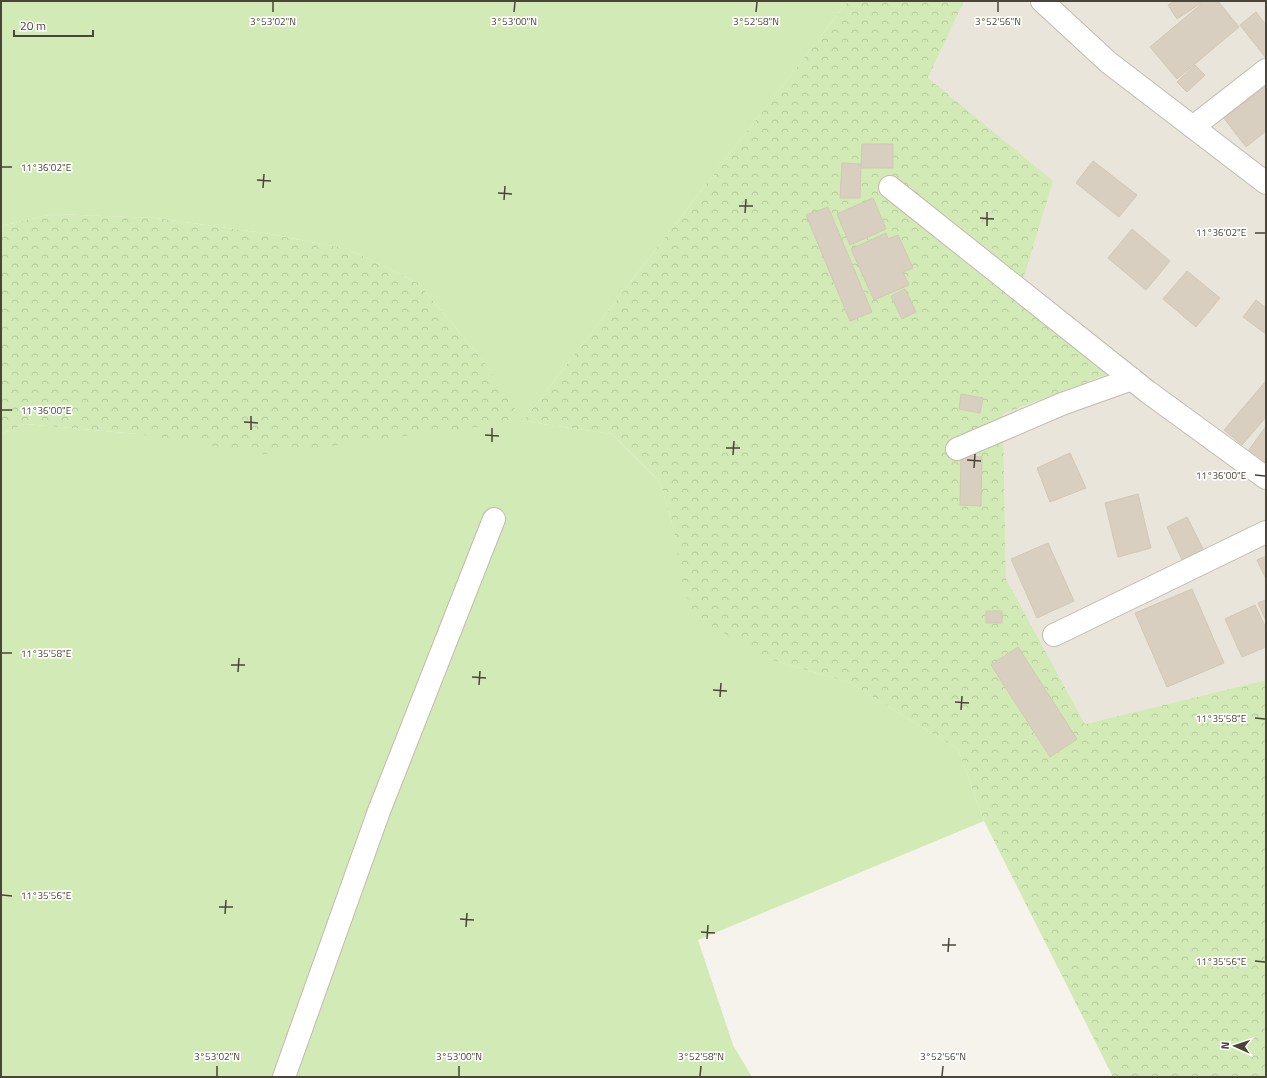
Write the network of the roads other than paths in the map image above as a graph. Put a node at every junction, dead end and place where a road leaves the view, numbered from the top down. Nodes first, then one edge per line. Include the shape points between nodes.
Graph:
1 (1042, 1) edge
2 (1266, 70) edge
3 (1193, 127) junction
4 (1266, 183) edge
5 (890, 187) dead end
6 (1132, 379) junction
7 (957, 449) dead end
8 (1266, 478) edge
9 (494, 519) dead end
10 (1266, 532) edge
11 (1054, 635) dead end
12 (284, 1077) edge

1 - 3 street via 1108,62
2 - 3 street
3 - 4 street
5 - 6 street
6 - 7 street via 1062,404
6 - 8 street
9 - 12 street via 379,811
10 - 11 street

